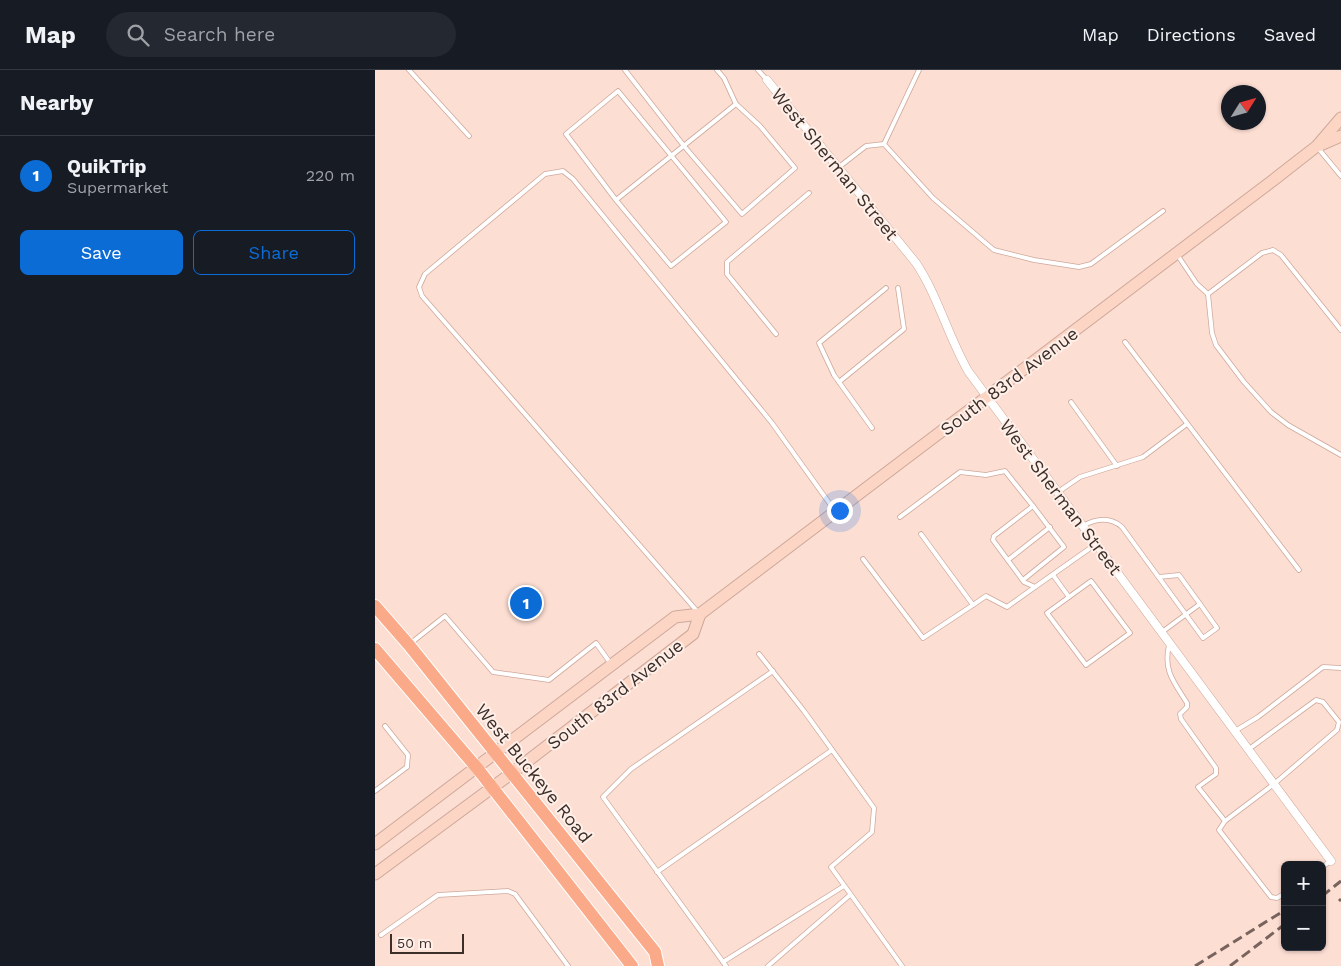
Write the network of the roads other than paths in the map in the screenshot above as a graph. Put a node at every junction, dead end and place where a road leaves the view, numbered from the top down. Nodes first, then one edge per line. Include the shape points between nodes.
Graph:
1 (409, 70) edge
2 (625, 70) edge
3 (717, 70) edge
4 (758, 70) edge
5 (919, 70) edge
6 (767, 80) joint
7 (736, 104) junction
8 (1341, 118) edge
9 (469, 136) dead end
10 (1341, 136) edge
11 (885, 144) junction
12 (684, 146) junction
13 (1317, 146) junction
14 (671, 156) junction
15 (839, 167) junction
16 (1341, 176) edge
17 (809, 193) dead end
18 (616, 200) junction
19 (1163, 211) dead end
20 (1177, 254) junction
21 (886, 288) dead end
22 (898, 288) dead end
23 (1208, 294) junction
24 (1341, 330) edge
25 (776, 334) dead end
26 (1125, 342) dead end
27 (839, 382) junction
28 (987, 398) junction
29 (1071, 402) dead end
30 (1187, 424) junction
31 (872, 428) dead end
32 (1341, 455) edge
33 (1117, 466) junction
34 (1058, 492) junction
35 (1033, 506) junction
36 (837, 513) junction
37 (900, 517) dead end
38 (1083, 526) junction
39 (1050, 527) junction
40 (921, 534) dead end
41 (1096, 544) junction
42 (863, 558) dead end
43 (1008, 560) junction
44 (1299, 570) dead end
45 (1053, 575) junction
46 (1159, 577) junction
47 (1023, 580) junction
48 (1035, 587) junction
49 (1069, 597) junction
50 (973, 604) junction
51 (1200, 604) junction
52 (375, 606) edge
53 (700, 614) junction
54 (1186, 614) junction
55 (1161, 632) junction
56 (1170, 643) junction
57 (409, 645) junction
58 (375, 649) edge
59 (759, 654) dead end
60 (613, 665) junction
61 (1341, 668) edge
62 (773, 671) junction
63 (385, 726) dead end
64 (1235, 731) junction
65 (1249, 749) junction
66 (832, 750) junction
67 (496, 753) junction
68 (477, 768) junction
69 (512, 773) junction
70 (1275, 784) junction
71 (492, 788) junction
72 (375, 791) edge
73 (1225, 821) junction
74 (375, 844) edge
75 (1331, 861) joint
76 (1326, 864) edge
77 (657, 872) junction
78 (375, 874) edge
79 (845, 886) junction
80 (851, 894) junction
81 (1281, 896) edge
82 (381, 935) dead end
83 (724, 964) edge
84 (567, 966) edge
85 (632, 966) edge
86 (658, 966) edge
87 (768, 966) edge
88 (902, 966) edge

1 - 9 lane
2 - 12 lane
3 - 7 lane
4 - 6 lane
5 - 11 lane
6 - 15 street, West Sherman Street
7 - 12 lane
7 - 12 lane via 760,126 795,168 741,214
8 - 13 main road, South 83rd Avenue
10 - 13 main road, South 83rd Avenue
11 - 15 lane via 867,146
11 - 19 lane via 933,198 994,250 1034,260 1079,267 1091,264
12 - 14 lane
13 - 16 lane
13 - 20 main road, South 83rd Avenue
14 - 18 lane
14 - 18 lane via 618,91 565,134
14 - 18 lane via 726,222 671,266
15 - 28 street, West Sherman Street via 925,276 958,354
17 - 25 lane via 727,262 727,274
20 - 23 lane via 1197,284
20 - 28 main road, South 83rd Avenue
21 - 27 lane via 819,343
22 - 27 lane via 904,329
23 - 24 lane via 1263,253 1273,250 1281,255
23 - 32 lane via 1216,345 1244,382 1287,425
26 - 30 lane
27 - 31 lane
28 - 34 street, West Sherman Street
28 - 36 main road, South 83rd Avenue
29 - 33 lane
30 - 33 lane via 1143,457
30 - 44 lane
33 - 34 lane via 1080,477
34 - 38 street, West Sherman Street
35 - 37 lane via 1007,471 987,475 960,472
35 - 39 lane
35 - 43 lane via 993,538
36 - 53 main road, South 83rd Avenue
36 - 53 lane via 772,423 573,179 563,171 545,174 425,274 419,288 422,296
38 - 41 street, West Sherman Street
38 - 46 lane via 1102,520 1117,523
39 - 43 lane
39 - 47 lane via 1064,547
40 - 50 lane
41 - 45 lane
41 - 55 street, West Sherman Street
42 - 50 lane via 923,638
43 - 47 lane
45 - 48 lane
45 - 49 lane
46 - 51 lane via 1179,575
46 - 54 lane
47 - 48 lane
48 - 50 lane via 1007,607 986,596
49 - 49 lane via 1047,613 1086,665 1130,633 1091,581
51 - 54 lane
51 - 54 lane via 1217,628 1203,638
52 - 57 main road, West Buckeye Road
53 - 60 main road, South 83rd Avenue via 675,617
53 - 69 main road, South 83rd Avenue via 693,634
54 - 55 lane
55 - 56 street, West Sherman Street
56 - 64 street, West Sherman Street
56 - 73 lane via 1166,658 1170,677 1187,703 1181,718 1216,768 1216,774 1198,787
57 - 60 lane via 445,616 493,672 549,680 597,643
57 - 67 main road, West Buckeye Road
58 - 68 main road
59 - 62 lane
60 - 67 main road, South 83rd Avenue
61 - 64 lane via 1323,668
62 - 66 lane
62 - 77 lane via 631,768 603,797
63 - 72 lane via 408,755 407,767
64 - 65 street, West Sherman Street
65 - 70 street, West Sherman Street
65 - 70 lane via 1316,700 1323,702 1339,722 1337,730
66 - 77 lane
66 - 79 lane via 874,808 871,832 831,867
67 - 68 main road, South 83rd Avenue
67 - 69 main road, West Buckeye Road
68 - 71 main road
68 - 74 main road, South 83rd Avenue
69 - 71 main road, South 83rd Avenue
69 - 86 main road, West Buckeye Road via 655,952
70 - 73 lane
70 - 75 street, West Sherman Street
71 - 78 main road, South 83rd Avenue
71 - 85 main road
73 - 81 lane via 1219,830 1271,897
75 - 76 lane
77 - 83 lane
79 - 80 lane
79 - 83 lane
80 - 87 lane
80 - 88 lane
82 - 84 lane via 438,895 508,891 515,894

